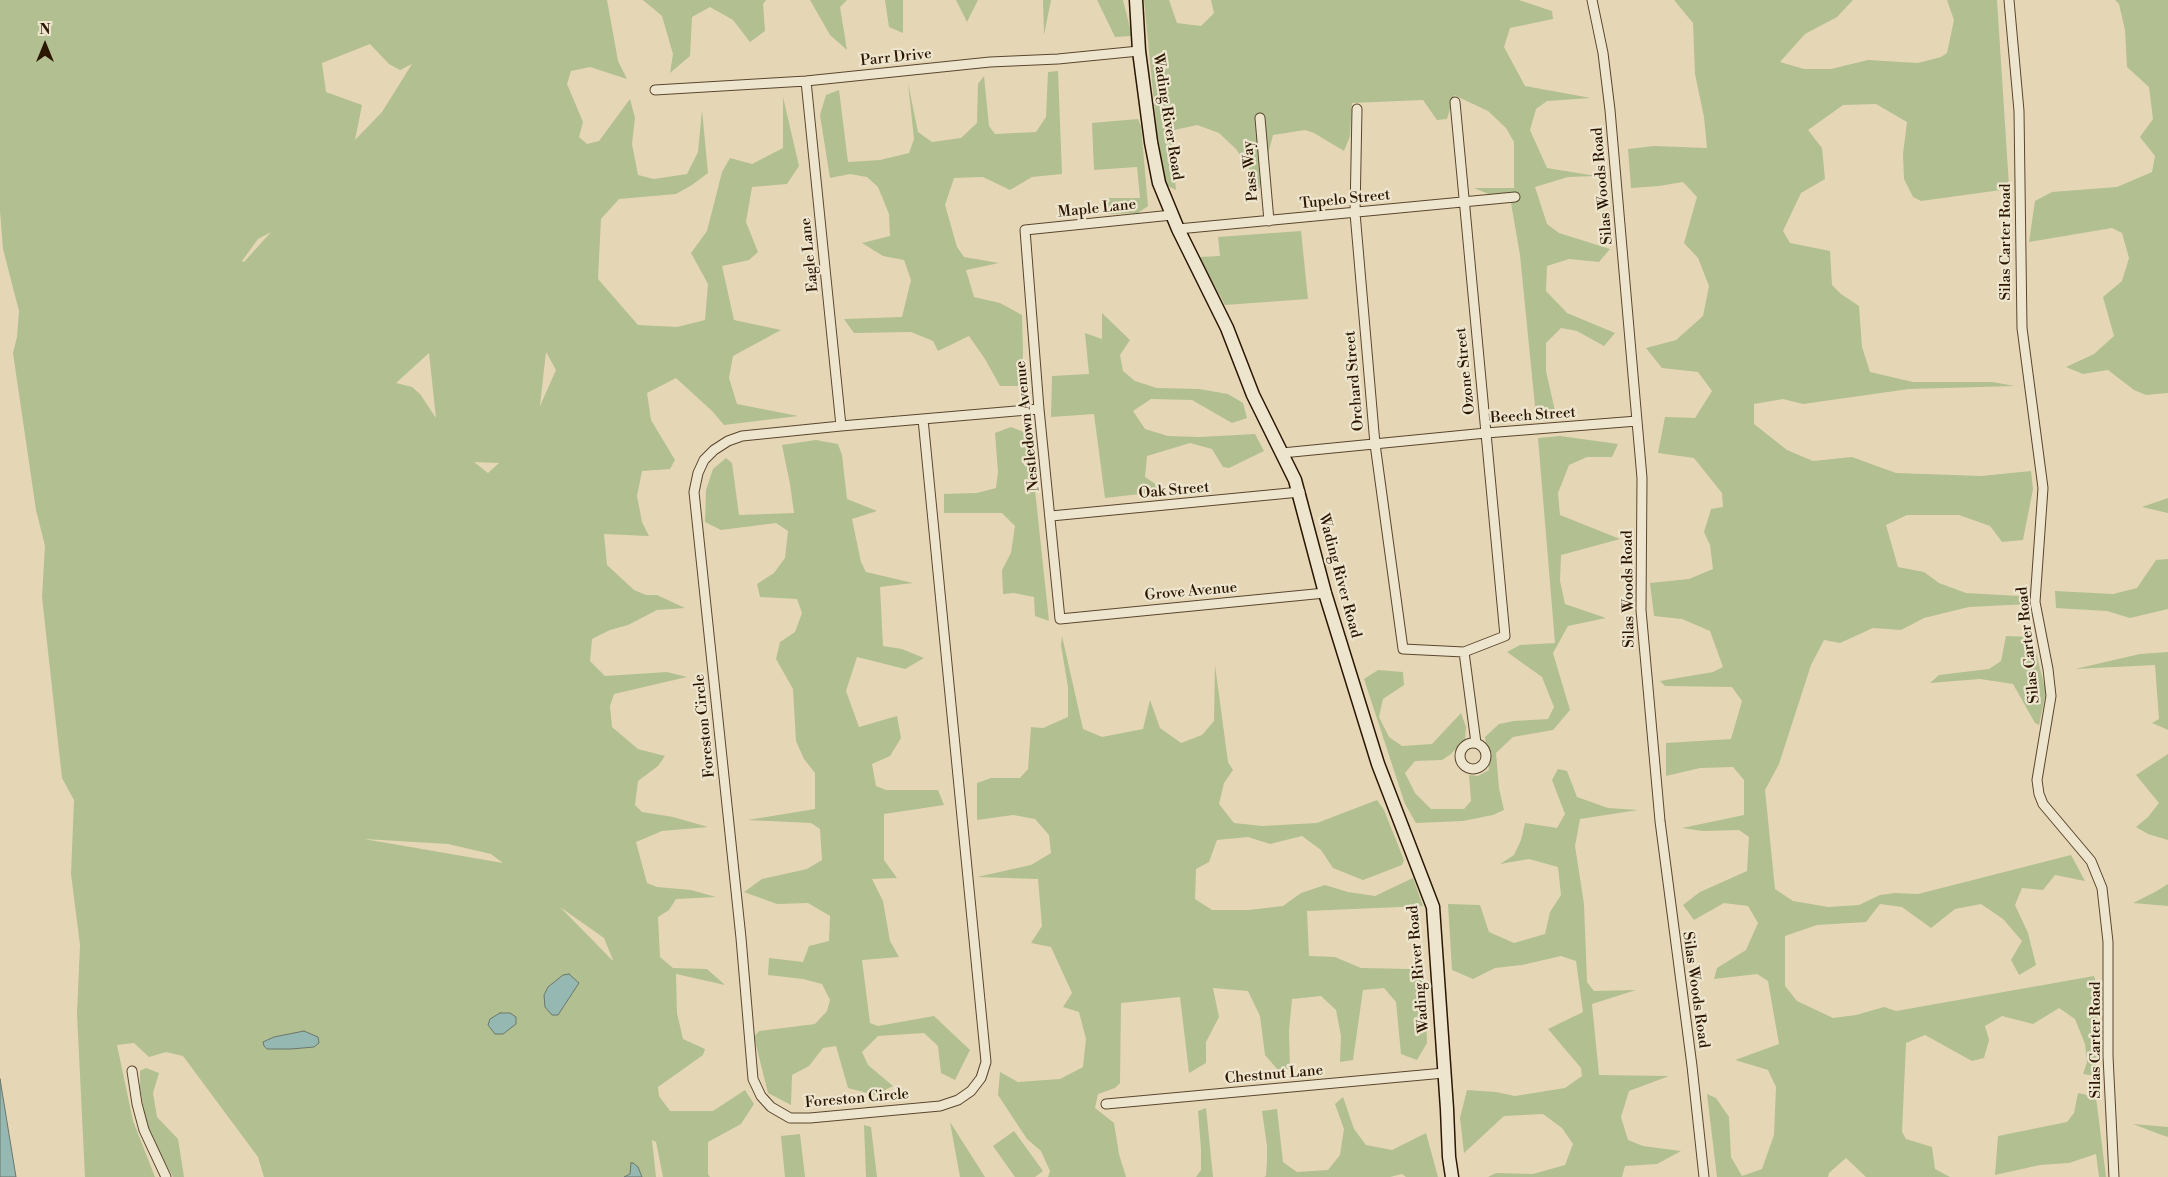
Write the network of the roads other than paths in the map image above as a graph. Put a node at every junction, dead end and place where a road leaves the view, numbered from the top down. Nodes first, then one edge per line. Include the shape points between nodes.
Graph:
1 (1136, 0) edge
2 (1592, 0) edge
3 (2008, 0) edge
4 (1139, 51) junction
5 (806, 81) junction
6 (655, 90) dead end
7 (1455, 102) dead end
8 (1357, 109) dead end
9 (1260, 118) dead end
10 (1515, 198) dead end
11 (1463, 201) junction
12 (1355, 213) junction
13 (1172, 215) junction
14 (1269, 221) junction
15 (1178, 229) junction
16 (1025, 230) joint
17 (1039, 409) junction
18 (923, 419) junction
19 (1637, 421) junction
20 (842, 426) junction
21 (1486, 433) junction
22 (1374, 444) junction
23 (1282, 453) junction
24 (1300, 492) junction
25 (1051, 516) junction
26 (1325, 593) junction
27 (1060, 618) joint
28 (1464, 652) junction
29 (1476, 744) dead end
30 (132, 1071) dead end
31 (1444, 1073) junction
32 (1106, 1104) dead end
33 (166, 1177) edge
34 (1452, 1177) edge
35 (1704, 1177) edge
36 (2114, 1177) edge

1 - 4 main road, Wading River Road
2 - 19 street, Silas Woods Road via 1610,102
3 - 36 street, Silas Carter Road via 2019,111 2021,321 2043,488 2035,602 2051,696 2037,780 2043,804 2091,860 2102,888 2108,942 2108,1056
4 - 5 street, Parr Drive
4 - 13 main road, Wading River Road via 1159,183
5 - 6 street, Parr Drive
5 - 20 street, Eagle Lane
7 - 11 street, Ozone Street
8 - 12 street, Orchard Street
9 - 14 street, Pass Way
10 - 11 street, Tupelo Street
11 - 12 street, Tupelo Street
11 - 21 street, Ozone Street
12 - 14 street, Tupelo Street
12 - 22 street, Orchard Street
13 - 15 main road, Wading River Road
13 - 16 street, Maple Lane
14 - 15 street, Tupelo Street
15 - 23 main road, Wading River Road via 1227,328 1253,394
16 - 17 street, Nestledown Avenue
17 - 18 street, Foreston Circle
17 - 25 street, Nestledown Avenue
18 - 20 street, Foreston Circle
18 - 20 street, Foreston Circle via 986,1062 981,1078 971,1091 940,1106 790,1118 771,1107 753,1079 694,492 704,460 728,441 742,436
19 - 21 street, Beech Street
19 - 35 street, Silas Woods Road via 1642,478 1640,583 1646,665 1660,821
21 - 22 street, Beech Street
21 - 28 street, Ozone Street via 1505,636
22 - 23 street, Beech Street
22 - 28 street, Orchard Street via 1403,649
23 - 24 main road, Wading River Road
24 - 25 street, Oak Street
24 - 26 main road, Wading River Road
25 - 27 street, Nestledown Avenue
26 - 27 street, Grove Avenue
26 - 31 main road, Wading River Road via 1378,764 1432,906
28 - 29 street
30 - 33 street via 144,1130
31 - 32 street, Chestnut Lane
31 - 34 main road, Wading River Road

